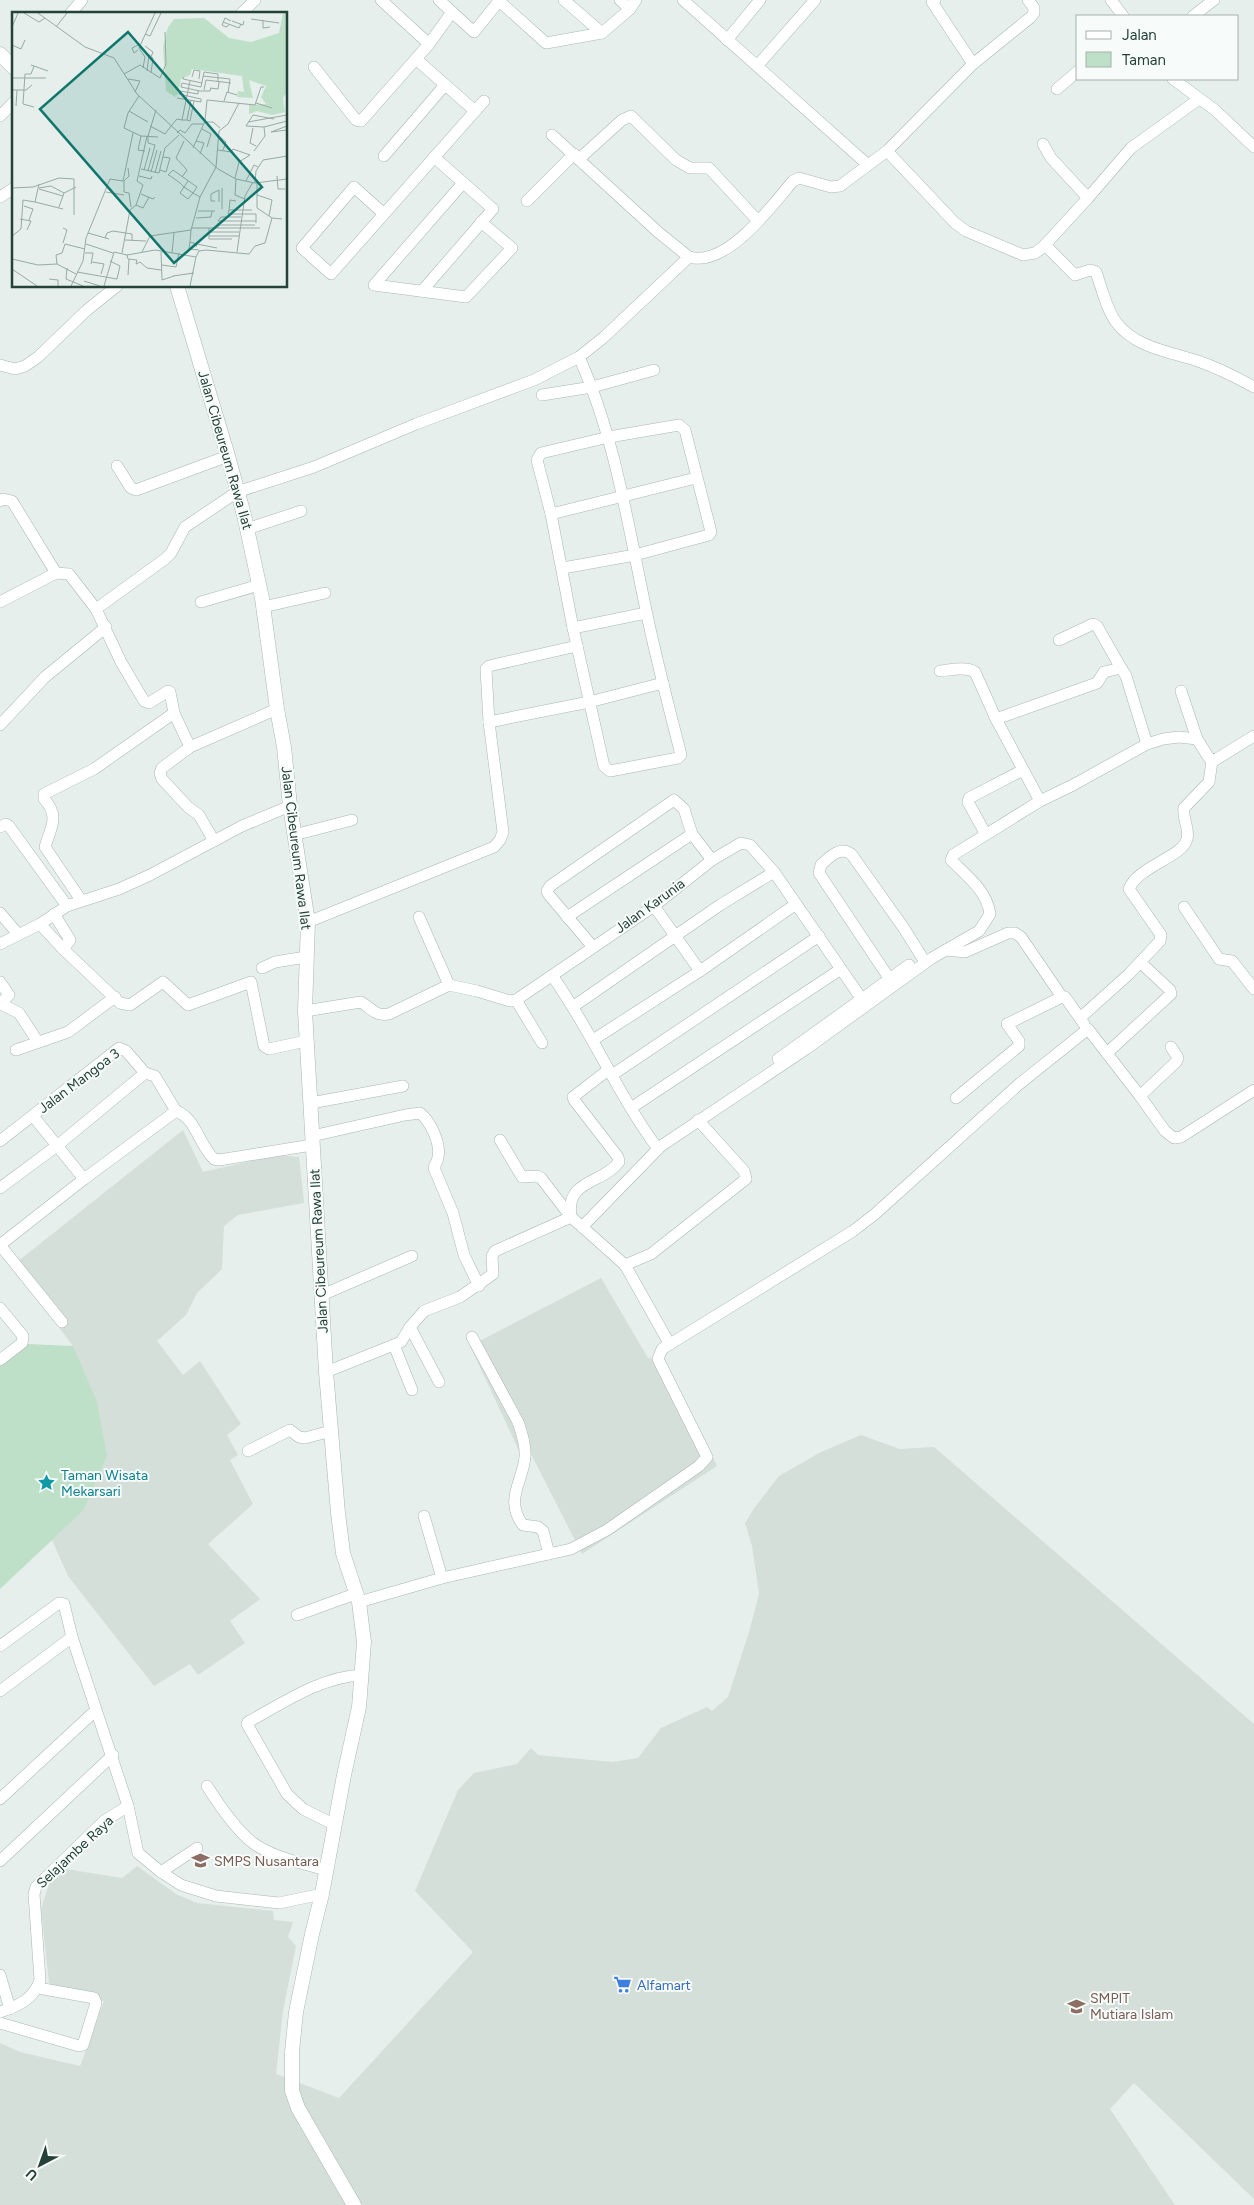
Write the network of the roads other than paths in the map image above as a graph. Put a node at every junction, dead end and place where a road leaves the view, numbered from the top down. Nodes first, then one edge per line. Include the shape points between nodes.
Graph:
1 (82, 0) edge
2 (255, 0) edge
3 (381, 0) edge
4 (439, 0) edge
5 (564, 0) edge
6 (620, 0) edge
7 (682, 0) edge
8 (815, 0) edge
9 (1028, 0) edge
10 (1111, 0) edge
11 (1214, 0) edge
12 (498, 1) edge
13 (933, 1) edge
14 (754, 2) edge
15 (633, 4) edge
16 (72, 12) edge
17 (243, 12) edge
18 (452, 12) junction
19 (1122, 15) edge
20 (1193, 15) edge
21 (602, 33) junction
22 (727, 40) junction
23 (429, 44) junction
24 (0, 54) edge
25 (416, 60) junction
26 (973, 64) junction
27 (12, 65) edge
28 (757, 66) junction
29 (314, 67) dead end
30 (1076, 73) edge
31 (1174, 80) edge
32 (445, 85) junction
33 (1057, 88) dead end
34 (1200, 99) junction
35 (484, 101) dead end
36 (12, 104) edge
37 (474, 111) junction
38 (0, 116) edge
39 (552, 136) dead end
40 (1044, 144) dead end
41 (1254, 147) edge
42 (887, 151) junction
43 (384, 156) dead end
44 (434, 157) junction
45 (577, 157) junction
46 (868, 165) junction
47 (463, 183) junction
48 (12, 189) edge
49 (0, 197) edge
50 (1088, 198) junction
51 (526, 201) dead end
52 (384, 214) junction
53 (758, 221) junction
54 (481, 222) junction
55 (1044, 245) junction
56 (688, 257) junction
57 (114, 288) edge
58 (178, 288) edge
59 (422, 291) junction
60 (579, 357) junction
61 (1, 366) edge
62 (654, 370) dead end
63 (592, 387) junction
64 (1254, 387) edge
65 (542, 395) dead end
66 (609, 437) junction
67 (228, 456) junction
68 (117, 466) dead end
69 (696, 478) junction
70 (237, 492) junction
71 (622, 496) junction
72 (0, 501) edge
73 (300, 512) dead end
74 (551, 514) junction
75 (247, 529) junction
76 (635, 555) junction
77 (563, 568) junction
78 (56, 574) junction
79 (259, 585) junction
80 (325, 592) dead end
81 (0, 602) edge
82 (201, 602) dead end
83 (263, 607) junction
84 (96, 609) junction
85 (646, 613) junction
86 (106, 628) junction
87 (573, 628) junction
88 (1059, 640) dead end
89 (577, 646) junction
90 (1121, 668) junction
91 (940, 671) dead end
92 (664, 682) junction
93 (1181, 692) dead end
94 (589, 702) junction
95 (276, 709) junction
96 (174, 713) junction
97 (996, 719) junction
98 (489, 722) junction
99 (0, 725) edge
100 (1254, 736) edge
101 (1197, 739) junction
102 (1147, 744) junction
103 (190, 747) junction
104 (1212, 760) junction
105 (1023, 770) junction
106 (1040, 801) junction
107 (290, 806) junction
108 (352, 820) dead end
109 (0, 827) edge
110 (986, 833) junction
111 (692, 834) junction
112 (294, 835) junction
113 (214, 841) junction
114 (712, 860) junction
115 (774, 872) junction
116 (81, 900) junction
117 (796, 904) junction
118 (67, 906) junction
119 (654, 906) junction
120 (1184, 907) dead end
121 (0, 913) edge
122 (54, 914) junction
123 (420, 917) dead end
124 (568, 917) junction
125 (308, 922) junction
126 (40, 924) junction
127 (18, 934) junction
128 (675, 936) junction
129 (819, 936) junction
130 (0, 944) edge
131 (593, 947) junction
132 (63, 949) junction
133 (946, 950) junction
134 (306, 957) junction
135 (923, 960) junction
136 (1140, 962) junction
137 (262, 968) dead end
138 (841, 969) junction
139 (700, 970) junction
140 (553, 976) junction
141 (889, 978) junction
142 (0, 982) edge
143 (449, 985) junction
144 (1254, 989) edge
145 (115, 997) junction
146 (1062, 997) junction
147 (861, 998) junction
148 (516, 1000) junction
149 (574, 1006) junction
150 (304, 1010) junction
151 (1080, 1018) junction
152 (1088, 1029) junction
153 (593, 1040) junction
154 (306, 1041) junction
155 (38, 1042) junction
156 (542, 1043) dead end
157 (1171, 1047) dead end
158 (16, 1050) dead end
159 (1107, 1053) junction
160 (145, 1073) junction
161 (610, 1073) junction
162 (403, 1086) dead end
163 (1254, 1090) edge
164 (1140, 1096) junction
165 (956, 1098) dead end
166 (311, 1103) junction
167 (632, 1108) junction
168 (176, 1110) junction
169 (33, 1116) junction
170 (698, 1120) junction
171 (500, 1140) dead end
172 (0, 1141) edge
173 (312, 1141) junction
174 (58, 1144) junction
175 (656, 1145) junction
176 (84, 1178) junction
177 (0, 1188) edge
178 (571, 1217) junction
179 (582, 1227) junction
180 (0, 1245) edge
181 (412, 1256) dead end
182 (624, 1265) junction
183 (479, 1286) junction
184 (322, 1295) junction
185 (0, 1308) edge
186 (62, 1322) dead end
187 (410, 1327) junction
188 (472, 1337) dead end
189 (668, 1343) junction
190 (394, 1345) junction
191 (3, 1358) edge
192 (326, 1372) junction
193 (439, 1382) dead end
194 (412, 1390) dead end
195 (331, 1431) junction
196 (248, 1451) dead end
197 (424, 1516) dead end
198 (549, 1554) junction
199 (442, 1578) junction
200 (357, 1598) junction
201 (296, 1615) dead end
202 (72, 1637) junction
203 (0, 1646) edge
204 (362, 1675) junction
205 (0, 1691) edge
206 (95, 1711) junction
207 (113, 1755) junction
208 (207, 1786) dead end
209 (0, 1799) edge
210 (128, 1806) junction
211 (335, 1825) junction
212 (196, 1848) dead end
213 (0, 1861) edge
214 (325, 1870) junction
215 (161, 1872) junction
216 (322, 1894) junction
217 (0, 1975) edge
218 (38, 1988) junction
219 (5, 2010) edge
220 (0, 2024) edge
221 (354, 2205) edge

1 - 16 street
2 - 17 street
3 - 23 street
4 - 18 street
5 - 21 street
6 - 15 street
7 - 22 street
8 - 28 street
9 - 26 street via 1034,13
10 - 19 street
11 - 20 street
12 - 18 street via 474,32
12 - 21 street via 546,43
13 - 26 street
14 - 22 street
15 - 21 street
18 - 23 street
22 - 28 street
23 - 25 street
24 - 27 street
25 - 29 street via 361,121 356,120
25 - 32 street
26 - 42 street
28 - 46 street
30 - 33 street
31 - 34 street
32 - 37 street
32 - 43 street
34 - 41 street
34 - 50 street via 1131,148
35 - 37 street
36 - 38 street
37 - 44 street
39 - 45 street
40 - 50 street via 1051,158
42 - 46 street
42 - 55 street via 966,231 1023,255 1035,254
44 - 47 street
44 - 52 street
45 - 51 street
45 - 53 street via 630,116 676,160 690,168 709,168
45 - 56 street
46 - 53 street via 840,186 831,188 799,178 793,181
47 - 54 street via 492,209
47 - 59 street via 374,285
48 - 49 street
50 - 55 street
52 - 52 street via 330,274 302,248 354,188
53 - 56 street via 713,256 698,260
54 - 59 street
54 - 59 street via 512,248 466,297
55 - 64 street via 1075,275 1090,270 1096,272 1110,313 1127,332 1152,348 1209,366
56 - 60 street
57 - 61 street via 25,366 15,369
58 - 67 street, Jalan Cibeureum Rawa Ilat
60 - 63 street
60 - 70 street via 534,380 416,424 342,456
62 - 63 street
63 - 65 street
63 - 66 street
66 - 69 street via 679,425 685,430
66 - 71 street
66 - 74 street via 538,456
67 - 68 street via 136,490 131,488
67 - 70 street, Jalan Cibeureum Rawa Ilat
69 - 71 street
69 - 76 street via 711,532 709,536
70 - 75 street, Jalan Cibeureum Rawa Ilat
70 - 84 street via 185,527 165,559
71 - 74 street
71 - 76 street
72 - 78 street via 12,500
73 - 75 street
74 - 77 street
75 - 79 street, Jalan Cibeureum Rawa Ilat
76 - 77 street
76 - 85 street
77 - 87 street
78 - 81 street
78 - 84 street via 69,574
79 - 82 street
79 - 83 street, Jalan Cibeureum Rawa Ilat
80 - 83 street
83 - 95 street, Jalan Cibeureum Rawa Ilat
84 - 86 street
85 - 87 street
85 - 92 street
86 - 96 street via 144,701 148,703 168,691
86 - 99 street via 45,677
87 - 89 street
88 - 90 street via 1093,624
89 - 94 street
89 - 98 street via 489,666 485,674
90 - 97 street via 1104,672 1097,683
90 - 102 street
91 - 97 street via 965,669 975,672
92 - 94 street
92 - 94 street via 681,754 678,758 606,770
93 - 101 street
94 - 98 street
95 - 103 street
95 - 107 street, Jalan Cibeureum Rawa Ilat
96 - 103 street
96 - 116 street via 94,769 44,794 54,816 45,847
97 - 105 street
98 - 125 street via 503,832 494,847
100 - 104 street
101 - 102 street via 1179,737
101 - 104 street
102 - 106 street
103 - 113 street via 160,773 188,807 199,815
104 - 136 street via 1209,782 1184,808 1188,835 1184,846 1153,865 1129,889 1161,935 1160,941
105 - 106 street
105 - 110 street via 969,798 968,802
106 - 110 street
107 - 112 street, Jalan Cibeureum Rawa Ilat
107 - 113 street
108 - 112 street
109 - 118 street via 9,826
110 - 133 street via 953,855 951,860 983,893 989,906 988,919 979,931
111 - 114 street
111 - 124 street
111 - 124 street via 684,809 674,800 550,886 549,895
112 - 125 street, Jalan Cibeureum Rawa Ilat
113 - 116 street via 119,889
114 - 115 street, Jalan Karunia via 741,843 750,845
114 - 119 street, Jalan Karunia
115 - 117 street
115 - 128 street
116 - 118 street
117 - 129 street
117 - 139 street
118 - 122 street
119 - 128 street
119 - 131 street, Jalan Karunia
120 - 144 street via 1219,959 1235,964
121 - 127 street
122 - 126 street
122 - 132 street via 70,940
123 - 143 street
124 - 131 street
125 - 134 street, Jalan Cibeureum Rawa Ilat
126 - 127 street
126 - 132 street
127 - 130 street
128 - 139 street
128 - 149 street
129 - 138 street
129 - 161 street
131 - 140 street, Jalan Karunia
132 - 145 street
133 - 135 street
133 - 146 street via 965,952 1015,933
134 - 137 street via 275,962
134 - 150 street, Jalan Cibeureum Rawa Ilat
135 - 141 street
135 - 141 street via 852,855 840,851 821,865 819,873
135 - 170 street via 806,1049
136 - 151 street
136 - 159 street via 1171,994
138 - 147 street
138 - 167 street
139 - 153 street
140 - 148 street, Jalan Karunia
140 - 149 street
141 - 147 street
142 - 155 street via 9,995 3,1001 4,1005 20,1013
143 - 148 street
143 - 150 street via 383,1015 376,1014 361,1002
145 - 154 street via 130,1004 163,982 188,1005 251,982 264,1046 269,1049
145 - 155 street via 68,1032
146 - 151 street
146 - 165 street via 1007,1024 1019,1046
147 - 175 street
148 - 156 street
149 - 153 street
150 - 154 street, Jalan Cibeureum Rawa Ilat
151 - 152 street
152 - 159 street
152 - 189 street via 1018,1085 853,1231
153 - 161 street
154 - 166 street, Jalan Cibeureum Rawa Ilat
155 - 158 street
157 - 164 street via 1178,1058 1176,1062
159 - 164 street
160 - 168 street via 155,1076
160 - 169 street, Jalan Mangoa 3 via 120,1048
160 - 174 street
161 - 167 street
161 - 178 street via 573,1096 619,1162 581,1187 571,1200
162 - 166 street
163 - 164 street via 1181,1137 1174,1138 1165,1132
166 - 173 street, Jalan Cibeureum Rawa Ilat
167 - 175 street
168 - 173 street via 189,1120 214,1159
168 - 176 street
169 - 172 street
169 - 174 street
170 - 175 street
170 - 182 street via 744,1171 746,1179 651,1254
171 - 178 street via 522,1177 541,1178
173 - 183 street via 405,1115 422,1114 436,1141 439,1156 434,1168 453,1213 464,1255
173 - 184 street, Jalan Cibeureum Rawa Ilat
174 - 176 street
174 - 177 street
175 - 179 street
176 - 180 street
178 - 179 street
178 - 183 street via 495,1251 492,1259 494,1273
179 - 182 street
180 - 186 street
181 - 184 street
182 - 189 street
183 - 187 street via 424,1311
184 - 192 street, Jalan Cibeureum Rawa Ilat
185 - 191 street via 23,1340
187 - 190 street via 403,1340
187 - 193 street
188 - 198 street via 522,1434 525,1456 514,1494 519,1520 523,1525 543,1531
189 - 198 street via 660,1350 658,1358 708,1456 706,1460 592,1538 571,1549
190 - 192 street
190 - 194 street
192 - 195 street, Jalan Cibeureum Rawa Ilat
195 - 196 street via 304,1438 290,1430
195 - 200 street, Jalan Cibeureum Rawa Ilat via 343,1553
197 - 199 street
198 - 199 street
199 - 200 street
200 - 201 street
200 - 204 street, Jalan Cibeureum Rawa Ilat via 364,1642
202 - 203 street via 65,1606 60,1603
202 - 205 street
202 - 206 street
204 - 211 street, Jalan Cibeureum Rawa Ilat via 359,1708
204 - 211 street via 339,1677 318,1685 247,1724 287,1794 303,1808
206 - 207 street
206 - 209 street
207 - 210 street
207 - 213 street
208 - 214 street via 218,1804 254,1844 290,1860
210 - 215 street via 137,1852
210 - 218 street, Selajambe Raya via 104,1821 36,1887
211 - 214 street, Jalan Cibeureum Rawa Ilat
212 - 215 street
214 - 216 street, Jalan Cibeureum Rawa Ilat
215 - 216 street via 187,1887 216,1896 279,1902
216 - 221 street, Jalan Cibeureum Rawa Ilat via 296,2012 292,2091 298,2108
217 - 219 street
218 - 219 street via 21,2005
218 - 220 street via 95,1999 84,2044 79,2046

